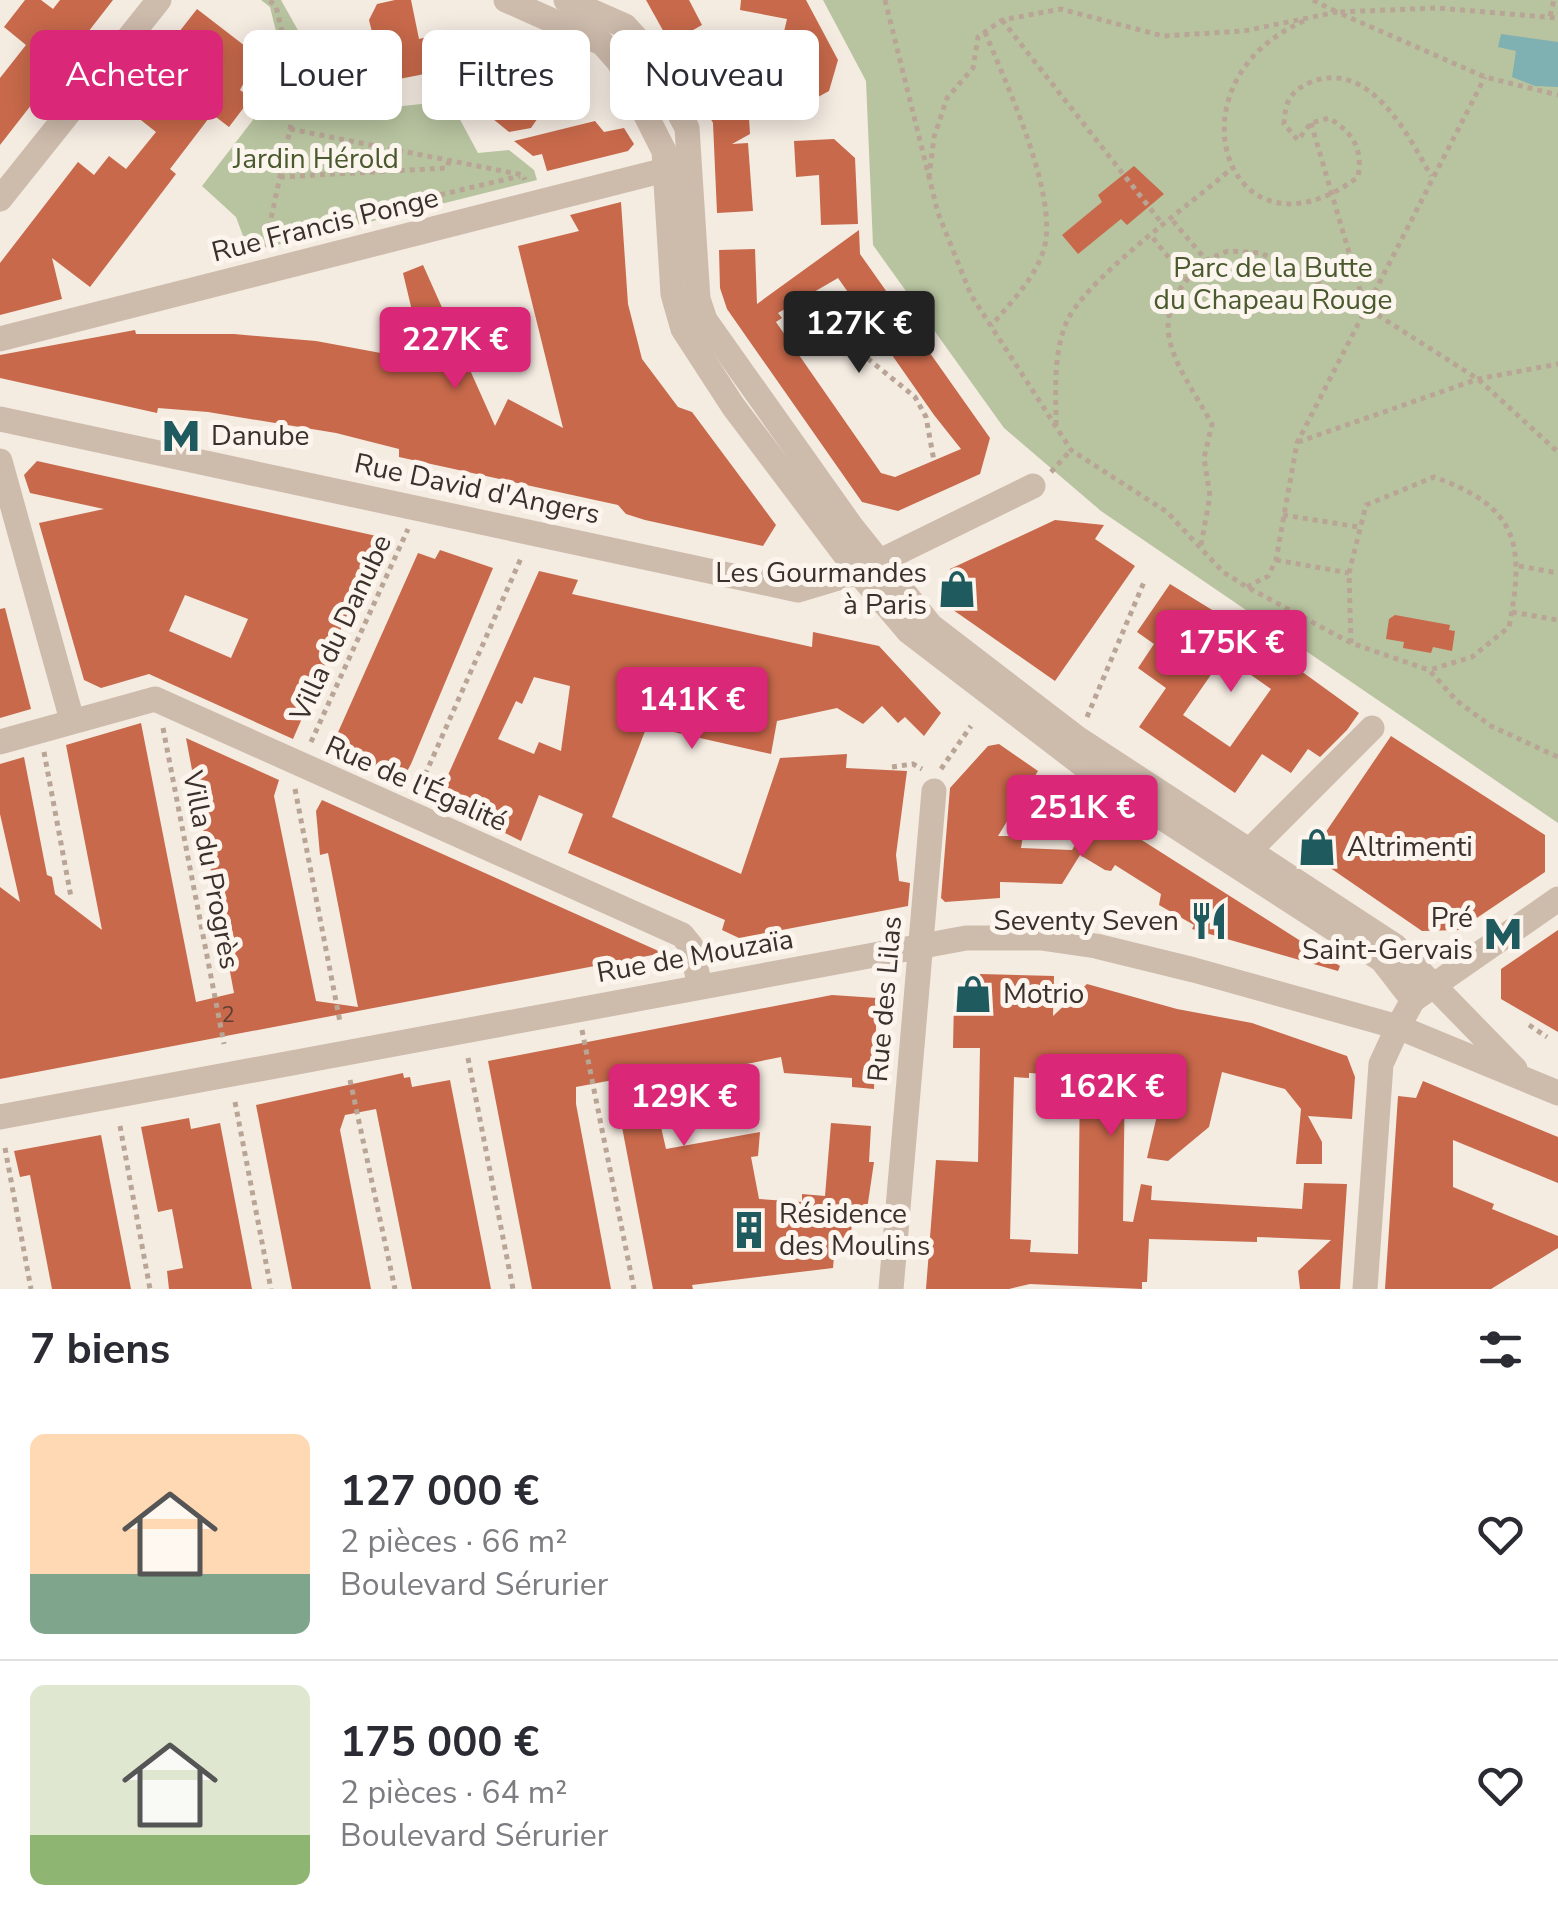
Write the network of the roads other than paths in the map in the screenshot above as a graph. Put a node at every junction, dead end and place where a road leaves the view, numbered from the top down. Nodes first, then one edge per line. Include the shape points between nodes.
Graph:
1 (158, 0) edge
2 (506, 0) edge
3 (566, 0) edge
4 (665, 170) junction
5 (0, 199) edge
6 (0, 339) edge
7 (0, 419) edge
8 (0, 461) edge
9 (1033, 486) dead end
10 (868, 567) junction
11 (72, 720) junction
12 (1372, 728) dead end
13 (0, 742) edge
14 (934, 790) road end
15 (1248, 852) junction
16 (1558, 899) edge
17 (919, 945) junction
18 (1435, 985) junction
19 (700, 986) junction
20 (1413, 1000) junction
21 (1398, 1027) junction
22 (1519, 1074) junction
23 (1558, 1093) edge
24 (0, 1117) edge
25 (890, 1289) edge
26 (1365, 1289) edge

1 - 5 street
2 - 4 street via 602,42 657,133
3 - 10 street via 625,26 673,98 687,128 698,300 705,320
4 - 6 street, Rue Francis Ponge
4 - 10 street via 673,294 683,329 733,406
7 - 10 street, Rue David d'Angers via 798,590
8 - 11 street
9 - 10 street, Rue David d'Angers
10 - 15 street via 930,626 1076,738
10 - 20 street via 922,643 1096,775 1382,960
11 - 13 street, Rue de l'Égalité
11 - 19 street, Rue de l'Égalité via 144,699 166,704 682,935 692,946
12 - 15 street
14 - 17 street, Rue des Lilas
15 - 18 street via 1395,946
16 - 18 street
17 - 19 street, Rue de Mouzaïa
17 - 21 street, Rue de Mouzaïa via 1041,938 1096,946
17 - 25 street, Rue des Lilas
18 - 20 street
18 - 22 street
19 - 24 street, Rue de Mouzaïa
20 - 21 street
21 - 22 street, Rue de Mouzaïa
21 - 26 street via 1381,1064
22 - 23 street, Rue de Mouzaïa

